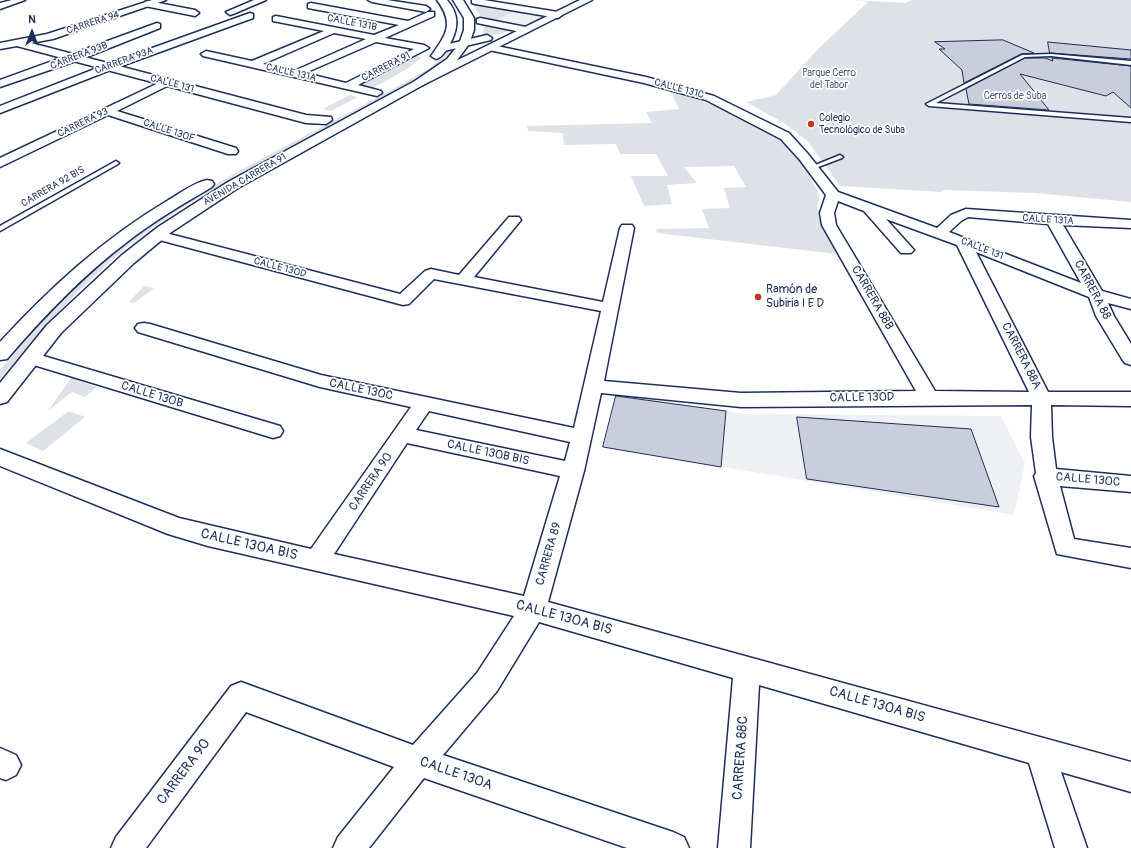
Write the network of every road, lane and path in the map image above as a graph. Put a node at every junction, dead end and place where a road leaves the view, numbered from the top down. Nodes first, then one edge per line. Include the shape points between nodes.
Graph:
1 (21, 0) edge
2 (161, 0) edge
3 (262, 0) edge
4 (328, 0) edge
5 (372, 0) edge
6 (442, 0) edge
7 (458, 0) edge
8 (587, 0) edge
9 (475, 1) edge
10 (148, 4) junction
11 (0, 6) edge
12 (195, 13) dead end
13 (290, 14) dead end
14 (558, 15) junction
15 (480, 21) dead end
16 (409, 24) junction
17 (157, 26) dead end
18 (531, 28) junction
19 (334, 30) junction
20 (376, 38) junction
21 (18, 43) junction
22 (464, 44) junction
23 (0, 46) edge
24 (424, 48) joint
25 (444, 48) junction
26 (492, 48) junction
27 (206, 54) dead end
28 (75, 58) junction
29 (1131, 62) edge
30 (252, 65) junction
31 (109, 67) junction
32 (295, 74) junction
33 (167, 82) junction
34 (419, 83) junction
35 (0, 84) edge
36 (348, 86) junction
37 (377, 93) junction
38 (0, 110) edge
39 (107, 111) junction
40 (326, 120) junction
41 (1131, 120) edge
42 (232, 151) dead end
43 (840, 156) dead end
44 (0, 163) edge
45 (116, 163) dead end
46 (812, 168) junction
47 (833, 195) junction
48 (870, 210) junction
49 (514, 220) dead end
50 (1053, 220) junction
51 (1131, 224) edge
52 (627, 228) dead end
53 (0, 229) edge
54 (940, 233) junction
55 (157, 235) junction
56 (963, 242) junction
57 (906, 250) dead end
58 (463, 280) junction
59 (1096, 294) junction
60 (1131, 304) edge
61 (610, 308) junction
62 (144, 328) dead end
63 (2, 348) edge
64 (30, 358) junction
65 (1131, 359) edge
66 (593, 386) junction
67 (0, 397) edge
68 (929, 398) junction
69 (1042, 398) junction
70 (1131, 399) edge
71 (424, 403) junction
72 (273, 431) dead end
73 (403, 435) junction
74 (582, 437) junction
75 (0, 457) edge
76 (573, 471) junction
77 (1045, 476) junction
78 (1131, 484) edge
79 (1131, 558) edge
80 (317, 560) junction
81 (533, 609) junction
82 (747, 668) junction
83 (241, 696) joint
84 (1040, 751) junction
85 (418, 761) junction
86 (1131, 777) edge
87 (127, 848) edge
88 (349, 848) edge
89 (673, 848) edge
90 (734, 848) edge
91 (1071, 848) edge

1 - 11 street
2 - 10 main road, CARRERA 94
3 - 31 street, CARRERA 93A via 230,12 250,16
4 - 16 street via 307,8
5 - 16 street via 429,12
6 - 25 main road via 449,8 453,22 450,37
7 - 22 main road via 468,18 469,30
8 - 14 main road, AVENIDA CARRERA 91
9 - 14 street
10 - 12 street
10 - 21 main road, CARRERA 94 via 55,35
13 - 19 street, CALLE 131B via 276,19
14 - 18 main road, AVENIDA CARRERA 91
15 - 18 street
16 - 20 street
17 - 28 street, CARRERA 93B
18 - 22 main road, AVENIDA CARRERA 91
18 - 26 main road, AVENIDA CARRERA 91
19 - 20 street, CALLE 131B
19 - 30 street
20 - 24 street, CALLE 131B
20 - 32 street
21 - 23 main road, CARRERA 94
21 - 28 main road, CALLE 131
22 - 25 main road, AVENIDA CARRERA 91
22 - 34 main road via 451,61
24 - 36 street, CARRERA 91
25 - 37 main road, AVENIDA CARRERA 91 via 422,68
26 - 34 main road, AVENIDA CARRERA 91
26 - 46 street, CALLE 131C via 659,83 710,98 785,136
27 - 30 street, CALLE 131A
28 - 31 main road, CALLE 131
28 - 35 street, CARRERA 93B
29 - 41 lane via 1051,55 1024,56 929,104
30 - 32 street, CALLE 131A
31 - 33 main road, CALLE 131
31 - 38 street, CARRERA 93A
32 - 36 street, CALLE 131A
33 - 39 street, CARRERA 93
33 - 40 main road, CALLE 131 via 306,119
34 - 55 main road, AVENIDA CARRERA 91 via 214,196
36 - 37 street, CALLE 131A
37 - 40 main road, AVENIDA CARRERA 91
39 - 42 street, CALLE 130F
39 - 44 street, CARRERA 93
40 - 63 main road, AVENIDA CARRERA 91 via 234,169 141,224 109,247 68,283
43 - 46 lane
45 - 53 lane, CARRERA 92 BIS
46 - 47 street, CALLE 131C
47 - 48 street, CALLE 131
47 - 68 street, CARRERA 88B via 828,213 829,225
48 - 54 street, CALLE 131
48 - 57 street
49 - 58 street
50 - 51 street, CALLE 131A
50 - 54 street, CALLE 131A via 966,213 956,218
50 - 59 street, CARRERA 88
52 - 61 street, CARRERA 89
54 - 56 street, CALLE 131
55 - 58 street, CALLE 130D via 403,300 431,274
55 - 64 main road, AVENIDA CARRERA 91 via 73,310
56 - 59 street, CALLE 131
56 - 69 street, CARRERA 88A
58 - 61 street
59 - 60 street, CALLE 131
59 - 65 street, CARRERA 88 via 1105,316
61 - 66 street, CARRERA 89
62 - 71 street, CALLE 130C via 320,381
64 - 67 main road, AVENIDA CARRERA 91
64 - 72 street, CALLE 130B
66 - 68 street, CALLE 130D via 741,400
66 - 74 street, CARRERA 89
68 - 69 street, CALLE 130D
69 - 70 street, CALLE 130D
69 - 77 street, CARRERA 88A via 1039,424
71 - 73 street, CARRERA 90
71 - 74 street, CALLE 130C
73 - 76 street, CALLE 130B BIS
73 - 80 street, CARRERA 90
74 - 76 street, CARRERA 89
75 - 80 street, CALLE 130A BIS via 176,527
76 - 81 street, CARRERA 89
77 - 78 street, CALLE 130C
77 - 79 street, CARRERA 88A via 1065,547
80 - 81 street, CALLE 130A BIS
81 - 82 street, CALLE 130A BIS
81 - 85 street, CARRERA 89 via 487,682
82 - 84 street, CALLE 130A BIS
82 - 90 street, CARRERA 88C
83 - 85 street, CALLE 130A
83 - 87 street, CARRERA 90
84 - 86 street, CALLE 130A BIS
84 - 91 street
85 - 88 street, CARRERA 89
85 - 89 street, CALLE 130A

